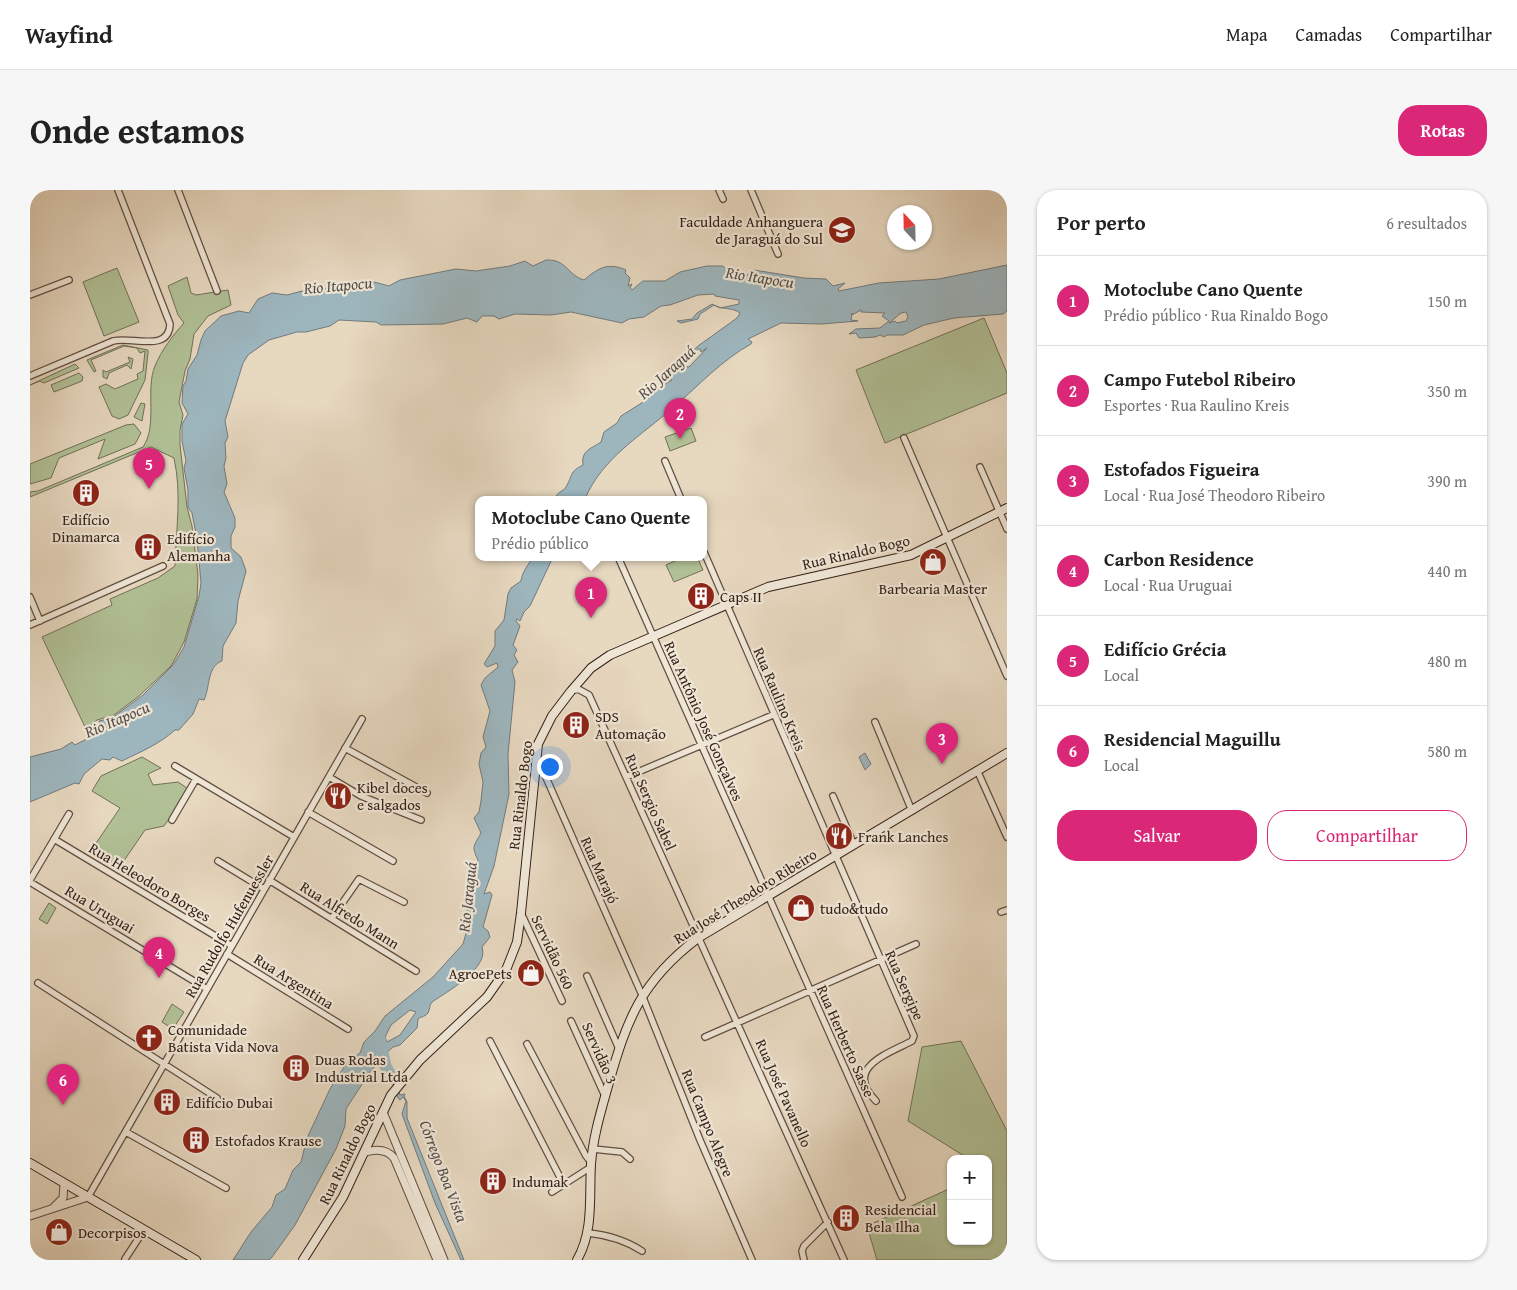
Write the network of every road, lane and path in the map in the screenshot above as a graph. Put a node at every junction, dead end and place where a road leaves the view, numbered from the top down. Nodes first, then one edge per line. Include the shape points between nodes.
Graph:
1 (118, 190) edge
2 (178, 190) edge
3 (719, 190) edge
4 (751, 190) edge
5 (723, 199) dead end
6 (778, 254) dead end
7 (69, 280) dead end
8 (217, 291) dead end
9 (30, 295) edge
10 (30, 376) edge
11 (904, 438) dead end
12 (665, 461) dead end
13 (980, 467) dead end
14 (680, 496) edge
15 (1003, 510) edge
16 (1007, 529) edge
17 (946, 538) junction
18 (707, 559) edge
19 (620, 561) edge
20 (163, 566) dead end
21 (30, 597) edge
22 (726, 605) junction
23 (40, 621) junction
24 (30, 625) edge
25 (653, 636) junction
26 (1007, 676) edge
27 (571, 691) junction
28 (773, 715) junction
29 (362, 718) dead end
30 (875, 722) dead end
31 (701, 746) junction
32 (345, 748) junction
33 (1007, 753) edge
34 (536, 755) junction
35 (175, 766) dead end
36 (977, 770) junction
37 (329, 777) junction
38 (626, 777) junction
39 (196, 779) junction
40 (427, 793) dead end
41 (833, 796) dead end
42 (912, 811) junction
43 (308, 812) junction
44 (69, 814) dead end
45 (172, 820) dead end
46 (421, 820) dead end
47 (294, 837) junction
48 (1007, 837) edge
49 (54, 839) junction
50 (854, 845) junction
51 (835, 856) junction
52 (218, 861) dead end
53 (393, 861) dead end
54 (269, 880) junction
55 (30, 881) edge
56 (264, 889) junction
57 (768, 895) junction
58 (404, 902) dead end
59 (521, 913) junction
60 (332, 918) junction
61 (698, 938) junction
62 (916, 944) dead end
63 (232, 946) junction
64 (228, 954) junction
65 (881, 960) junction
66 (416, 971) dead end
67 (586, 976) dead end
68 (38, 982) dead end
69 (208, 989) junction
70 (810, 991) junction
71 (642, 995) junction
72 (562, 1001) dead end
73 (571, 1021) dead end
74 (738, 1022) junction
75 (348, 1029) dead end
76 (705, 1037) dead end
77 (490, 1041) dead end
78 (527, 1044) dead end
79 (618, 1049) junction
80 (165, 1063) junction
81 (605, 1096) junction
82 (217, 1098) dead end
83 (876, 1101) dead end
84 (382, 1112) junction
85 (126, 1132) junction
86 (593, 1149) junction
87 (365, 1152) junction
88 (630, 1159) dead end
89 (30, 1164) edge
90 (591, 1164) junction
91 (64, 1184) junction
92 (564, 1185) junction
93 (226, 1188) dead end
94 (552, 1192) dead end
95 (88, 1197) junction
96 (902, 1197) dead end
97 (52, 1209) junction
98 (30, 1216) edge
99 (828, 1222) junction
100 (144, 1230) junction
101 (588, 1233) junction
102 (642, 1251) dead end
103 (125, 1259) dead end
104 (196, 1260) edge
105 (304, 1260) edge
106 (437, 1260) edge
107 (444, 1260) edge
108 (576, 1260) edge
109 (752, 1260) edge
110 (804, 1260) edge
111 (844, 1260) edge

1 - 10 street via 170,324 167,336 158,342 113,341
2 - 8 street
3 - 5 street
4 - 6 street
7 - 9 street
11 - 17 street
12 - 14 street
13 - 15 street
15 - 16 street
15 - 17 main road, Rua Rinaldo Bogo
17 - 22 main road, Rua Rinaldo Bogo via 911,555 786,581
17 - 26 street
18 - 22 street, Rua Raulino Kreis
19 - 25 street, Rua Antônio José Gonçalves
20 - 23 street
21 - 23 street
22 - 25 main road, Rua Rinaldo Bogo
22 - 28 street, Rua Raulino Kreis
23 - 24 street
25 - 27 main road, Rua Rinaldo Bogo via 598,662
25 - 31 street, Rua Antônio José Gonçalves
27 - 34 main road, Rua Rinaldo Bogo via 541,735
27 - 38 street, Rua Sergio Sabel via 578,689 589,696
28 - 31 street
28 - 51 street, Rua Raulino Kreis
29 - 32 street, Rua Rudolfo Hufenuessler
30 - 42 street
31 - 38 street
31 - 57 street, Rua Antônio José Gonçalves
32 - 37 street, Rua Rudolfo Hufenuessler
32 - 40 street
33 - 36 main road, Rua José Theodoro Ribeiro
34 - 59 main road, Rua Rinaldo Bogo
34 - 71 street, Rua Marajó
35 - 39 street
36 - 42 main road, Rua José Theodoro Ribeiro
36 - 48 street
37 - 43 street, Rua Rudolfo Hufenuessler
37 - 46 street via 361,796
38 - 61 street, Rua Sergio Sabel
39 - 45 street
39 - 47 street
41 - 50 street
42 - 50 main road, Rua José Theodoro Ribeiro
43 - 47 street, Rua Rudolfo Hufenuessler
43 - 53 street
44 - 49 street
47 - 54 street, Rua Rudolfo Hufenuessler
49 - 55 street
49 - 63 street, Rua Heleodoro Borges
50 - 51 main road, Rua José Theodoro Ribeiro
51 - 57 main road, Rua José Theodoro Ribeiro
51 - 65 street, Rua Sergipe
52 - 56 street
54 - 56 street, Rua Rudolfo Hufenuessler
54 - 60 street, Rua Alfredo Mann
55 - 69 street, Rua Uruguai
56 - 63 street, Rua Rudolfo Hufenuessler
57 - 61 main road, Rua José Theodoro Ribeiro
57 - 70 street, Rua Herberto Sasse
58 - 60 street via 360,879
59 - 72 street, Servidão 560
59 - 84 main road, Rua Rinaldo Bogo via 513,956 498,982 487,997 403,1079
60 - 66 street, Rua Alfredo Mann
61 - 71 main road, Rua José Theodoro Ribeiro via 658,973
61 - 74 street, Rua José Pavanello
62 - 65 street
63 - 64 street, Rua Rudolfo Hufenuessler
64 - 69 street, Rua Rudolfo Hufenuessler
64 - 75 street, Rua Argentina
65 - 70 street
65 - 83 street, Rua Sergipe via 914,1038 867,1068 863,1076 865,1084
67 - 79 street
68 - 80 street
69 - 80 street, Rua Rudolfo Hufenuessler
70 - 74 street
70 - 96 street, Rua Herberto Sasse
71 - 79 main road, Rua José Theodoro Ribeiro
71 - 109 street, Rua Campo Alegre
73 - 81 street, Servidão 3
74 - 76 street
74 - 99 street, Rua José Pavanello
77 - 92 street
78 - 90 street
79 - 81 main road, Rua José Theodoro Ribeiro
80 - 82 street
80 - 85 street, Rua Rudolfo Hufenuessler
81 - 86 main road, Rua José Theodoro Ribeiro
84 - 87 main road, Rua Rinaldo Bogo
84 - 107 street
85 - 93 street
85 - 95 street, Rua Rudolfo Hufenuessler
86 - 88 street via 622,1152
86 - 90 main road, Rua José Theodoro Ribeiro
87 - 105 main road, Rua Rinaldo Bogo via 343,1197
87 - 106 street via 378,1150 394,1158
89 - 91 main road
90 - 92 street
90 - 101 main road, Rua José Theodoro Ribeiro
91 - 95 main road
91 - 97 street via 63,1198
92 - 94 street
95 - 97 street
95 - 100 main road
97 - 98 street
99 - 110 street via 804,1246
99 - 111 street, Rua José Pavanello
100 - 103 street
100 - 104 main road
101 - 102 street via 605,1234
101 - 108 main road, Rua José Theodoro Ribeiro

